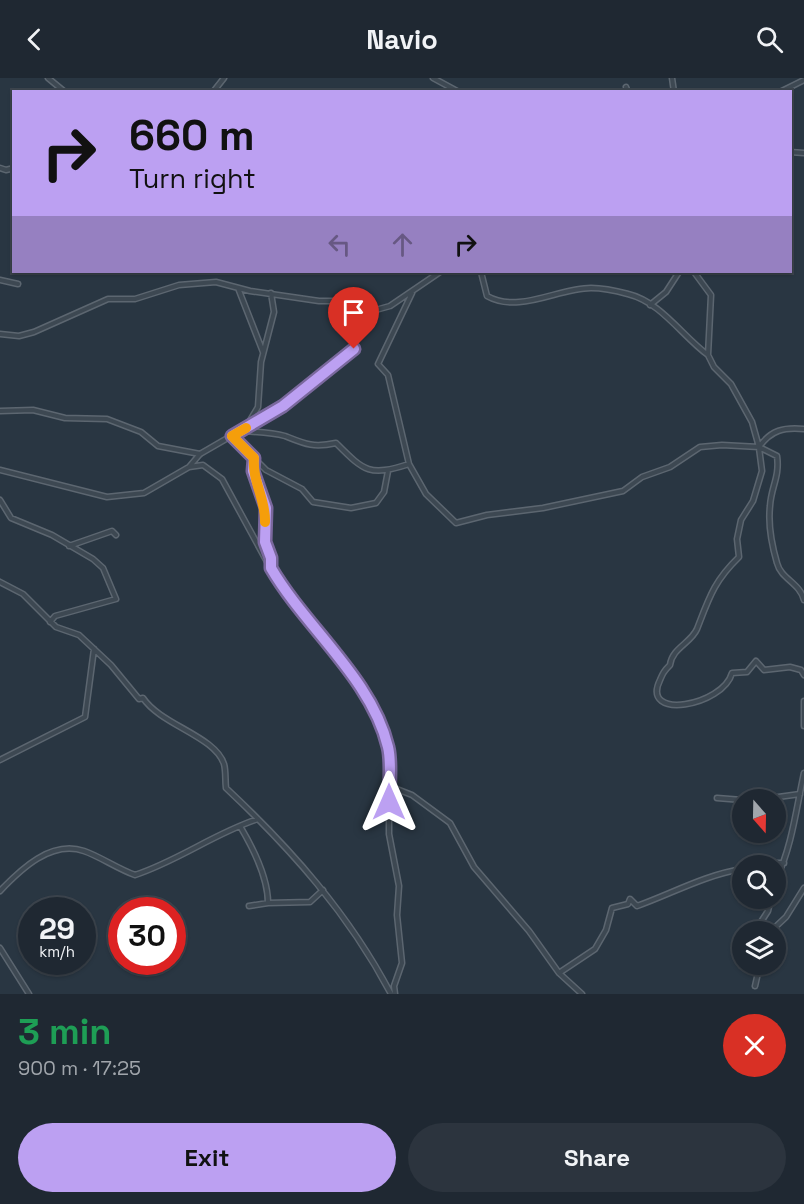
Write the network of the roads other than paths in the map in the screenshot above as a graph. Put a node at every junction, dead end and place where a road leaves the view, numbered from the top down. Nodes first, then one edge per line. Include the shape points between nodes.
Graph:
1 (48, 78) edge
2 (224, 78) edge
3 (433, 78) edge
4 (441, 78) edge
5 (804, 80) edge
6 (446, 85) junction
7 (63, 90) edge
8 (215, 90) edge
9 (455, 90) edge
10 (784, 90) edge
11 (439, 273) edge
12 (481, 273) edge
13 (678, 273) edge
14 (695, 273) edge
15 (0, 280) edge
16 (18, 284) dead end
17 (238, 288) junction
18 (272, 293) junction
19 (412, 293) junction
20 (650, 305) junction
21 (372, 311) junction
22 (0, 334) edge
23 (708, 355) junction
24 (265, 356) junction
25 (0, 411) edge
26 (246, 428) junction
27 (804, 429) edge
28 (241, 431) junction
29 (232, 436) junction
30 (759, 447) junction
31 (200, 454) junction
32 (254, 458) junction
33 (409, 464) junction
34 (189, 467) junction
35 (0, 470) edge
36 (388, 471) junction
37 (0, 500) edge
38 (116, 535) dead end
39 (68, 546) junction
40 (271, 568) junction
41 (0, 582) edge
42 (804, 600) edge
43 (50, 622) junction
44 (94, 649) junction
45 (804, 675) edge
46 (804, 701) edge
47 (804, 726) edge
48 (0, 760) edge
49 (804, 773) edge
50 (389, 786) junction
51 (800, 795) junction
52 (786, 797) edge
53 (717, 798) dead end
54 (732, 799) edge
55 (804, 802) edge
56 (259, 819) junction
57 (240, 826) junction
58 (786, 855) edge
59 (732, 870) edge
60 (804, 888) edge
61 (323, 890) junction
62 (0, 891) edge
63 (268, 903) junction
64 (249, 906) dead end
65 (782, 921) edge
66 (0, 948) edge
67 (559, 973) junction
68 (757, 975) edge
69 (754, 986) dead end
70 (29, 994) edge
71 (393, 994) edge
72 (582, 994) edge

1 - 7 street
2 - 8 street
3 - 6 street
4 - 6 street
5 - 10 street
6 - 9 street
11 - 19 street
12 - 20 street via 487,296 494,300 515,302 592,288 630,294
13 - 20 street via 666,292
14 - 23 street via 711,296
15 - 16 street
17 - 18 street
17 - 22 street via 216,282 178,285 135,299 108,299 44,329 19,336
17 - 24 street
18 - 21 street via 342,301
18 - 24 street via 274,312
19 - 21 street
19 - 33 street via 378,364 388,375
20 - 23 street
21 - 26 street via 365,309 359,320 354,349 283,406
23 - 30 street via 731,384 752,422
24 - 26 street via 258,407
25 - 31 street via 33,410 65,418 107,419 141,432 158,446
26 - 28 street
27 - 30 street via 780,429 766,436
28 - 29 street
28 - 36 street via 284,436 301,444 322,446 336,442 362,468
29 - 31 street
29 - 32 street
30 - 33 street via 700,447 623,491 456,523 426,494
30 - 42 street via 777,456 779,472 770,506 777,564
30 - 45 street via 762,471 753,501 741,520 739,557 713,586 697,630 662,672 656,697 670,705 708,699 722,689 732,673 747,672 756,662 764,670 790,667
31 - 34 street
32 - 36 street via 266,470 302,489 313,502 351,508 376,503 384,492
32 - 40 street via 253,471 266,508 265,542
33 - 36 street
34 - 35 street via 144,493 107,497
34 - 40 street via 203,465 222,479
37 - 39 street via 11,518
38 - 39 street via 112,531
39 - 43 street via 103,568 116,599 55,616
40 - 50 street via 308,623 364,691 378,716 389,749
41 - 43 street via 23,594
43 - 44 street via 79,635
44 - 48 street via 86,717
44 - 56 street via 157,714 206,742 223,762 226,788
46 - 47 street
49 - 51 street
50 - 67 street via 412,795 450,823 474,867
50 - 71 street via 402,963
51 - 52 street
51 - 55 street
51 - 58 street
53 - 54 street
56 - 57 street
56 - 61 street
57 - 62 street via 162,866 135,875 84,851 59,850 35,858
57 - 63 street via 257,861
59 - 67 street via 689,883 637,906 630,899 628,904 612,908 595,949
60 - 65 street
61 - 63 street via 310,902
61 - 71 street
63 - 64 street
66 - 70 street
67 - 72 street
68 - 69 street

